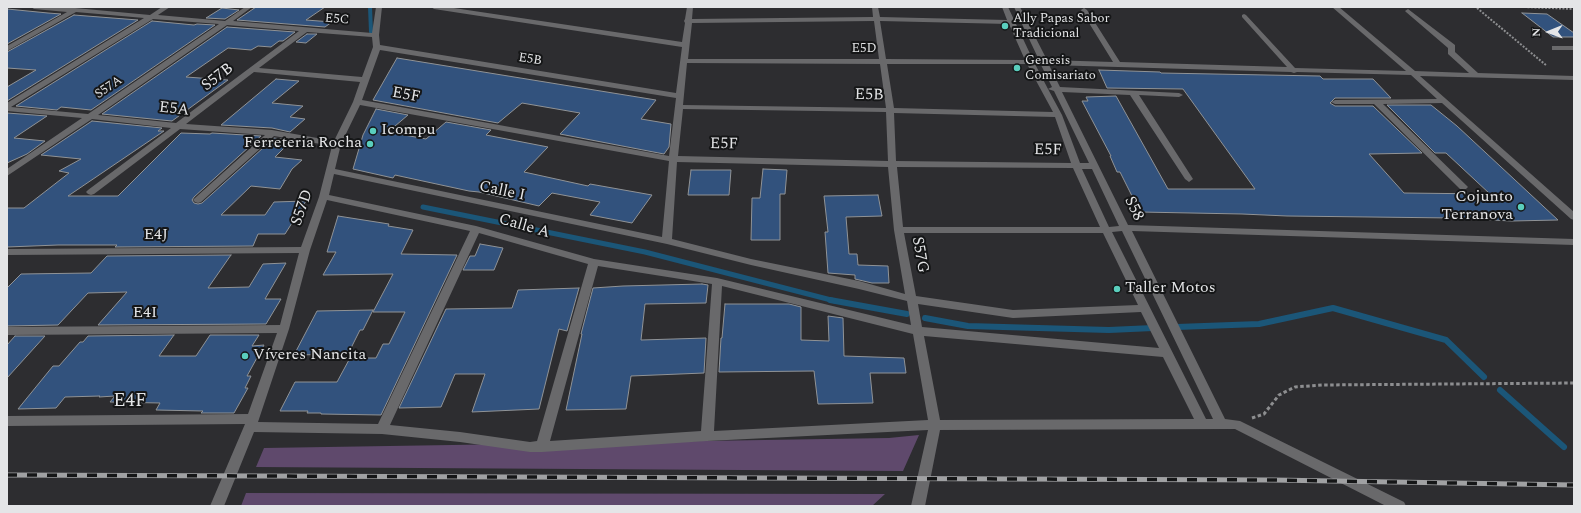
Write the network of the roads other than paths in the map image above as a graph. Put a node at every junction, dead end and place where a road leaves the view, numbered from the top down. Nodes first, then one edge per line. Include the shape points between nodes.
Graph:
1 (34, 7) edge
2 (167, 7) edge
3 (249, 7) edge
4 (379, 7) edge
5 (434, 7) edge
6 (690, 7) edge
7 (875, 7) edge
8 (1005, 7) edge
9 (1017, 7) edge
10 (1335, 7) edge
11 (77, 9) edge
12 (1084, 10) dead end
13 (1408, 11) dead end
14 (1244, 16) dead end
15 (151, 17) junction
16 (876, 19) junction
17 (688, 21) junction
18 (1012, 22) junction
19 (226, 23) junction
20 (305, 30) junction
21 (375, 35) junction
22 (685, 45) junction
23 (377, 47) junction
24 (1555, 48) dead end
25 (1574, 48) edge
26 (7, 49) edge
27 (883, 60) junction
28 (685, 61) junction
29 (1030, 62) junction
30 (1044, 63) junction
31 (1118, 65) junction
32 (252, 70) junction
33 (1294, 71) junction
34 (1414, 74) junction
35 (1476, 76) junction
36 (1574, 78) edge
37 (365, 80) junction
38 (1044, 89) junction
39 (1057, 89) junction
40 (1133, 92) junction
41 (1179, 95) dead end
42 (680, 96) junction
43 (1375, 101) junction
44 (1444, 101) junction
45 (357, 102) junction
46 (1335, 102) dead end
47 (7, 107) edge
48 (680, 107) junction
49 (890, 110) junction
50 (1058, 115) junction
51 (89, 116) junction
52 (177, 126) junction
53 (272, 133) junction
54 (337, 144) junction
55 (673, 159) junction
56 (892, 164) junction
57 (1077, 166) junction
58 (1095, 166) junction
59 (330, 172) junction
60 (7, 173) edge
61 (1189, 179) dead end
62 (1464, 187) dead end
63 (91, 192) dead end
64 (324, 197) junction
65 (198, 200) dead end
66 (1574, 217) edge
67 (1126, 228) junction
68 (476, 229) junction
69 (899, 230) junction
70 (1106, 230) junction
71 (668, 241) junction
72 (1574, 242) edge
73 (305, 250) junction
74 (7, 252) edge
75 (594, 262) junction
76 (717, 281) junction
77 (912, 299) junction
78 (1145, 308) junction
79 (284, 329) junction
80 (7, 331) edge
81 (918, 331) junction
82 (1167, 353) junction
83 (7, 421) edge
84 (251, 423) junction
85 (1202, 423) junction
86 (1222, 424) junction
87 (935, 425) junction
88 (382, 429) junction
89 (707, 436) junction
90 (542, 447) junction
91 (216, 506) edge
92 (918, 506) edge
93 (1399, 506) edge

1 - 11 street, E5C
2 - 15 street
3 - 19 street, S57A
4 - 21 street, S57D
5 - 22 street
6 - 17 street
7 - 16 street, S57G
8 - 18 street, S58
9 - 30 street, S58
10 - 34 street
11 - 15 street, E5C
11 - 26 street
12 - 31 street
13 - 35 street via 1452,47 1451,52
14 - 33 street
15 - 19 street, E5C
15 - 47 street
16 - 17 street
16 - 18 street
16 - 27 street, S57G
17 - 22 street
18 - 29 street, S58
19 - 20 street, E5C
19 - 51 street, S57A
20 - 21 street, E5C
20 - 32 street, S57B
21 - 23 street, S57D
22 - 28 street
23 - 37 street, S57D
23 - 42 street, E5B
24 - 25 street
27 - 28 street, E5D
27 - 29 street, E5D
27 - 49 street, S57G
28 - 42 street
29 - 30 street, E5D
29 - 38 street, S58
30 - 31 street, E5D
30 - 39 street, S58
31 - 33 street, E5D
32 - 37 street
32 - 52 street, S57B
33 - 34 street, E5D
34 - 35 street, E5D
34 - 44 street
35 - 36 street, E5D
37 - 45 street, S57D
38 - 39 street
38 - 50 street, S58
39 - 40 street
39 - 58 street, S58
40 - 41 street
40 - 61 street
42 - 48 street
43 - 44 street
43 - 46 street
43 - 62 street
44 - 66 street
45 - 54 street, S57D
45 - 55 street, E5F
47 - 51 street, E5A
48 - 49 street, E5B
48 - 55 street
49 - 50 street, E5B
49 - 56 street, S57G
50 - 57 street, S58
51 - 52 street, E5A
51 - 60 street, S57A
52 - 53 street, E5A
52 - 63 street, S57B
53 - 54 street, E5A
53 - 65 street
54 - 59 street, S57D
55 - 56 street, E5F
55 - 71 street
56 - 57 street, E5F
56 - 69 street, S57G
57 - 58 street, E5F
57 - 70 street, S58
58 - 67 street, S58
59 - 64 street, S57D
59 - 71 street, Calle I
64 - 68 street, Calle A
64 - 73 street, S57D
67 - 70 street
67 - 72 street
67 - 86 street, S58
68 - 75 street, Calle A
68 - 88 street
69 - 70 street
69 - 77 street, S57G
70 - 78 street, S58
71 - 77 street, Calle I
73 - 74 street, E4J
73 - 79 street, S57D
75 - 76 street, Calle A
75 - 90 street
76 - 81 street, Calle A
76 - 89 street
77 - 78 street, Calle I via 1014,314
77 - 81 street, S57G
78 - 82 street, S58
79 - 80 street, E4I
79 - 84 street, S57D
81 - 82 street, Calle A
81 - 87 street, S57G
82 - 85 street, S58
83 - 84 street, E4F
84 - 88 street, E4F
84 - 91 street, S57D
85 - 86 street, E4F
85 - 87 street, E4F
86 - 93 street, E4F via 1236,424
87 - 89 street, E4F
87 - 92 street, S57G
88 - 90 street, E4F
89 - 90 street, E4F

